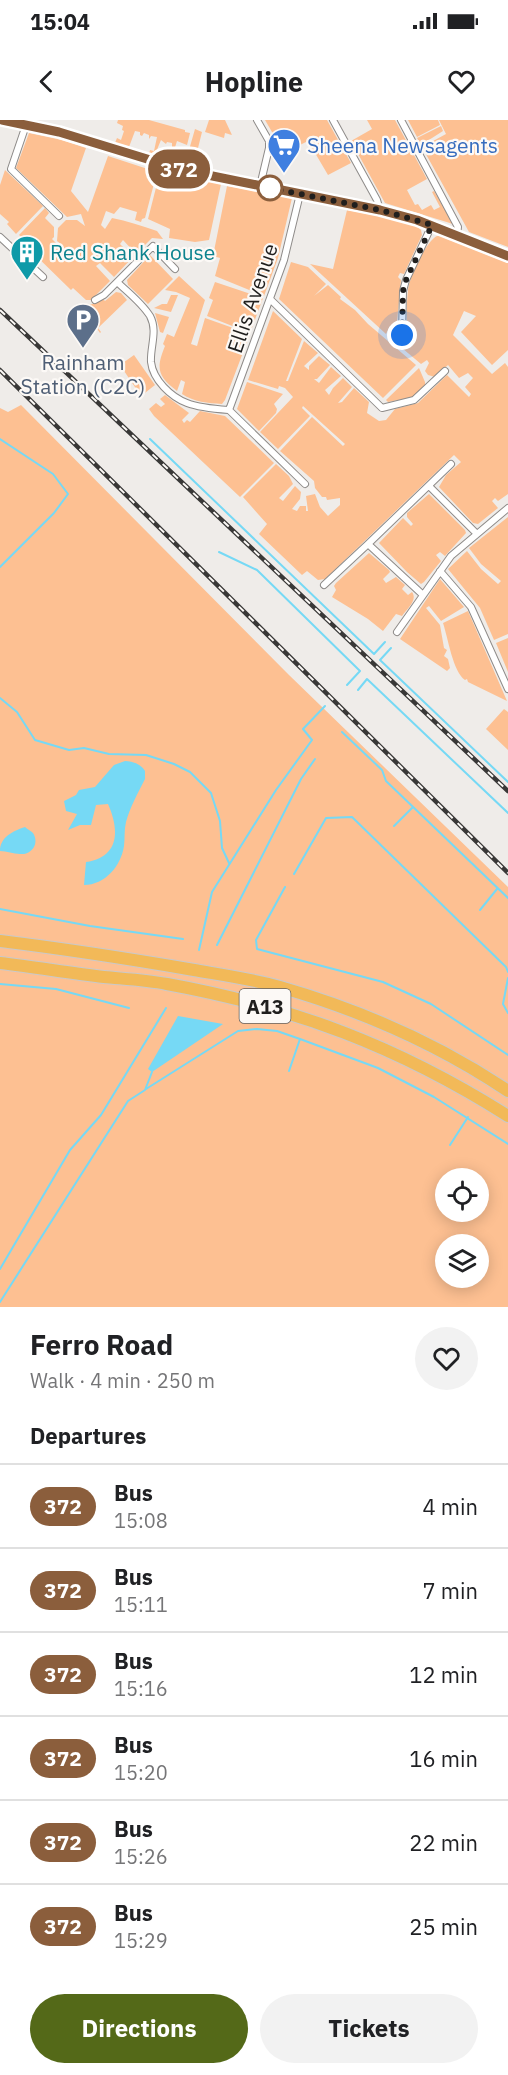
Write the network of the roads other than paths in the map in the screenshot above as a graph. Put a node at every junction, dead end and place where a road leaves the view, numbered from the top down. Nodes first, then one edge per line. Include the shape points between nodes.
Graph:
1 (2, 120) edge
2 (256, 120) edge
3 (333, 120) edge
4 (401, 120) edge
5 (26, 125) junction
6 (260, 186) junction
7 (300, 194) junction
8 (380, 210) junction
9 (59, 216) dead end
10 (432, 225) junction
11 (457, 234) junction
12 (0, 237) edge
13 (508, 256) edge
14 (176, 269) dead end
15 (43, 277) dead end
16 (117, 282) junction
17 (270, 299) junction
18 (95, 300) dead end
19 (402, 335) dead end
20 (445, 371) dead end
21 (229, 410) junction
22 (451, 464) dead end
23 (305, 484) dead end
24 (429, 486) junction
25 (508, 508) edge
26 (476, 533) junction
27 (368, 544) junction
28 (440, 571) junction
29 (324, 585) dead end
30 (423, 595) junction
31 (397, 632) dead end
32 (508, 689) edge
33 (0, 941) edge
34 (0, 963) edge
35 (508, 1090) edge
36 (508, 1116) edge

1 - 5 main road
2 - 6 street via 269,141
3 - 8 street
4 - 11 street via 458,227
5 - 6 main road via 160,164
5 - 9 street via 11,169
6 - 7 main road
7 - 8 main road
7 - 17 street, Ellis Avenue
8 - 10 main road
10 - 11 main road
10 - 19 street via 403,291
11 - 13 main road
12 - 15 street
14 - 16 street via 153,246
16 - 18 street
16 - 21 street via 150,317 154,328 151,363 161,384 186,403
17 - 20 street via 382,408 414,400
17 - 21 street, Ellis Avenue
21 - 23 street
22 - 24 street
24 - 26 street
24 - 27 street
25 - 26 street
26 - 28 street
27 - 29 street
27 - 30 street
28 - 30 street
28 - 32 street via 471,606
30 - 31 street
33 - 35 highway, A13 via 107,954 277,986 398,1030
34 - 36 highway, A13 via 165,984 312,1019 392,1052 460,1086

